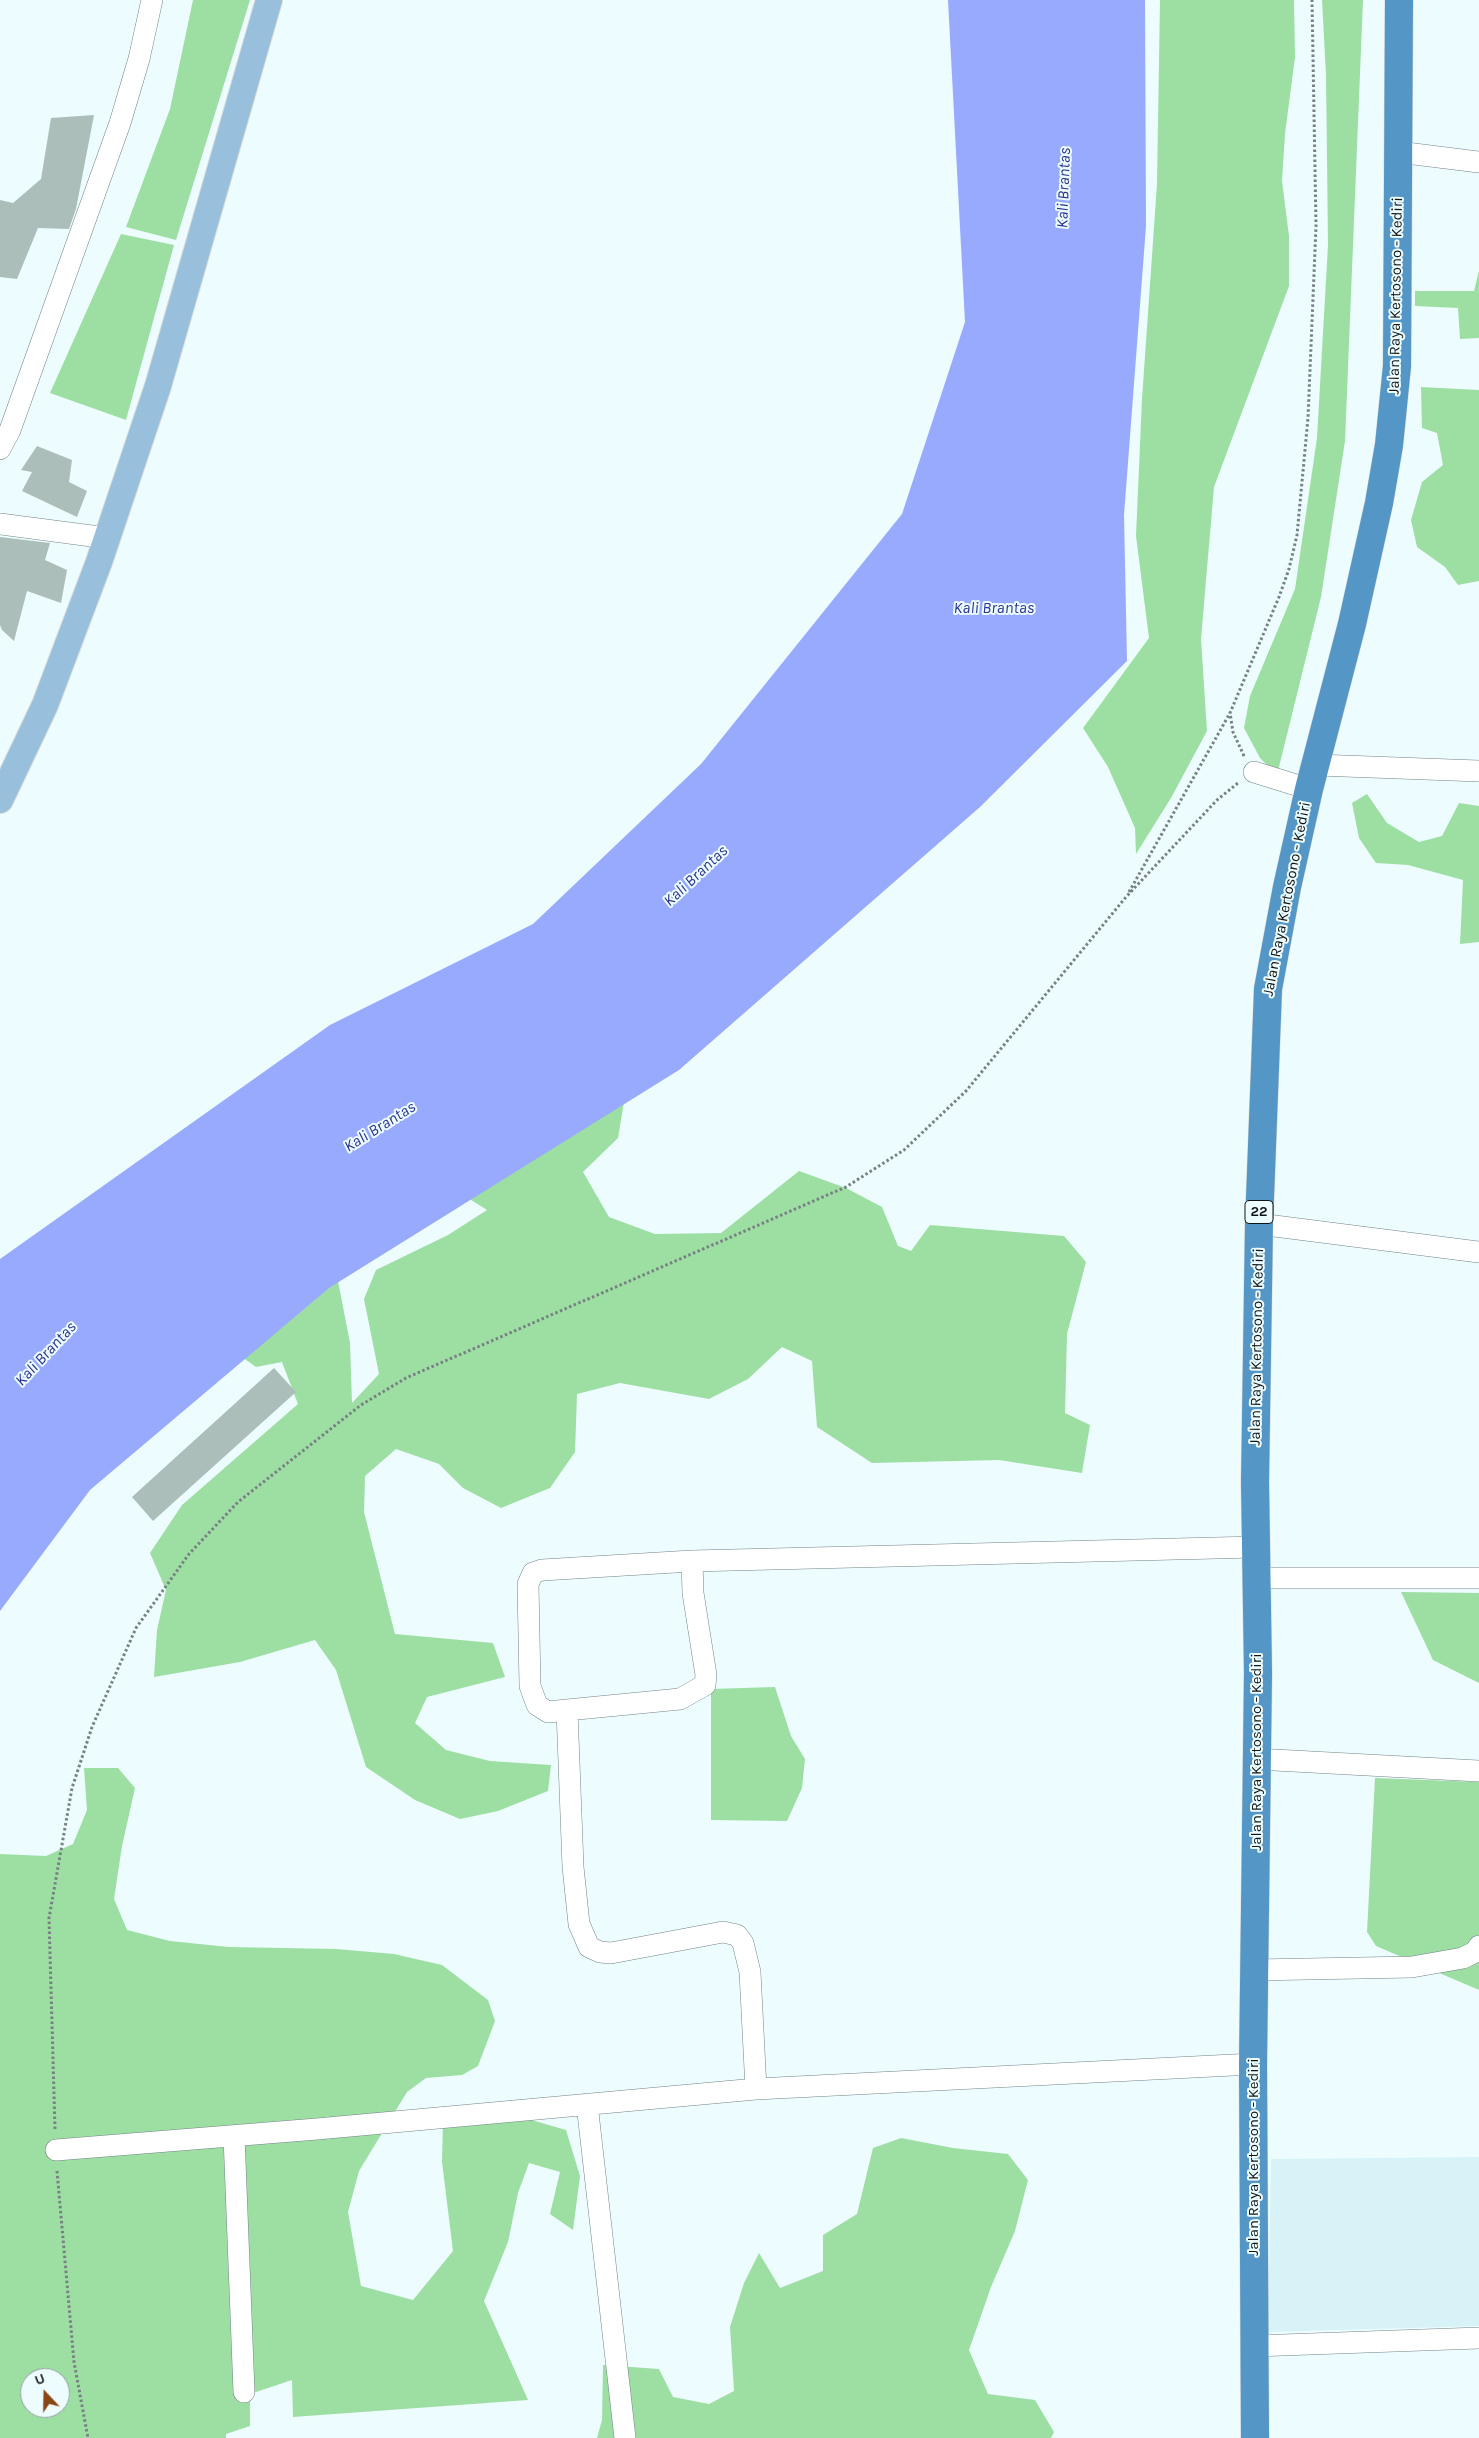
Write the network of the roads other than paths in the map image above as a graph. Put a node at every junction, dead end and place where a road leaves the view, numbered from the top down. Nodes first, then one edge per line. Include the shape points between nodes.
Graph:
1 (152, 0) edge
2 (269, 0) edge
3 (1399, 0) edge
4 (1398, 152) junction
5 (1479, 162) edge
6 (0, 449) edge
7 (0, 524) edge
8 (107, 538) junction
9 (1479, 771) edge
10 (1254, 772) road end
11 (1313, 777) junction
12 (0, 800) edge
13 (1259, 1224) junction
14 (1479, 1252) edge
15 (1256, 1547) junction
16 (692, 1561) junction
17 (1255, 1578) junction
18 (1479, 1578) edge
19 (567, 1710) junction
20 (1256, 1759) junction
21 (1479, 1770) edge
22 (1479, 1946) edge
23 (1255, 1970) junction
24 (1253, 2064) junction
25 (756, 2089) junction
26 (587, 2104) junction
27 (234, 2136) junction
28 (56, 2150) road end
29 (1479, 2338) edge
30 (1254, 2346) junction
31 (244, 2392) dead end
32 (625, 2438) edge
33 (1255, 2438) edge

1 - 6 street via 120,123 10,430
2 - 8 main road via 158,386
3 - 4 highway, Jalan Raya Kertosono - Kediri / 22
4 - 5 street
4 - 11 highway, Jalan Raya Kertosono - Kediri / 22 via 1397,366 1389,445 1368,551
7 - 8 street
8 - 12 main road via 45,705
9 - 11 street
10 - 11 street
11 - 13 highway, Jalan Raya Kertosono - Kediri / 22 via 1268,989
13 - 14 street
13 - 15 highway, Jalan Raya Kertosono - Kediri / 22
15 - 16 street
15 - 17 highway, Jalan Raya Kertosono - Kediri / 22
16 - 19 street via 705,1685 680,1699
16 - 19 street via 533,1573 528,1584 530,1686 537,1704 548,1712
17 - 18 street
17 - 20 highway, Jalan Raya Kertosono - Kediri / 22
19 - 25 street via 573,1867 579,1924 584,1938 589,1947 611,1953 723,1932 736,1935 743,1943 750,1972
20 - 21 street
20 - 23 highway, Jalan Raya Kertosono - Kediri / 22
22 - 23 street via 1463,1958 1412,1967
23 - 24 highway, Jalan Raya Kertosono - Kediri / 22
24 - 25 street
24 - 30 highway, Jalan Raya Kertosono - Kediri / 22
25 - 26 street
26 - 27 street
26 - 32 street
27 - 28 street
27 - 31 street
29 - 30 street
30 - 33 highway, Jalan Raya Kertosono - Kediri / 22

